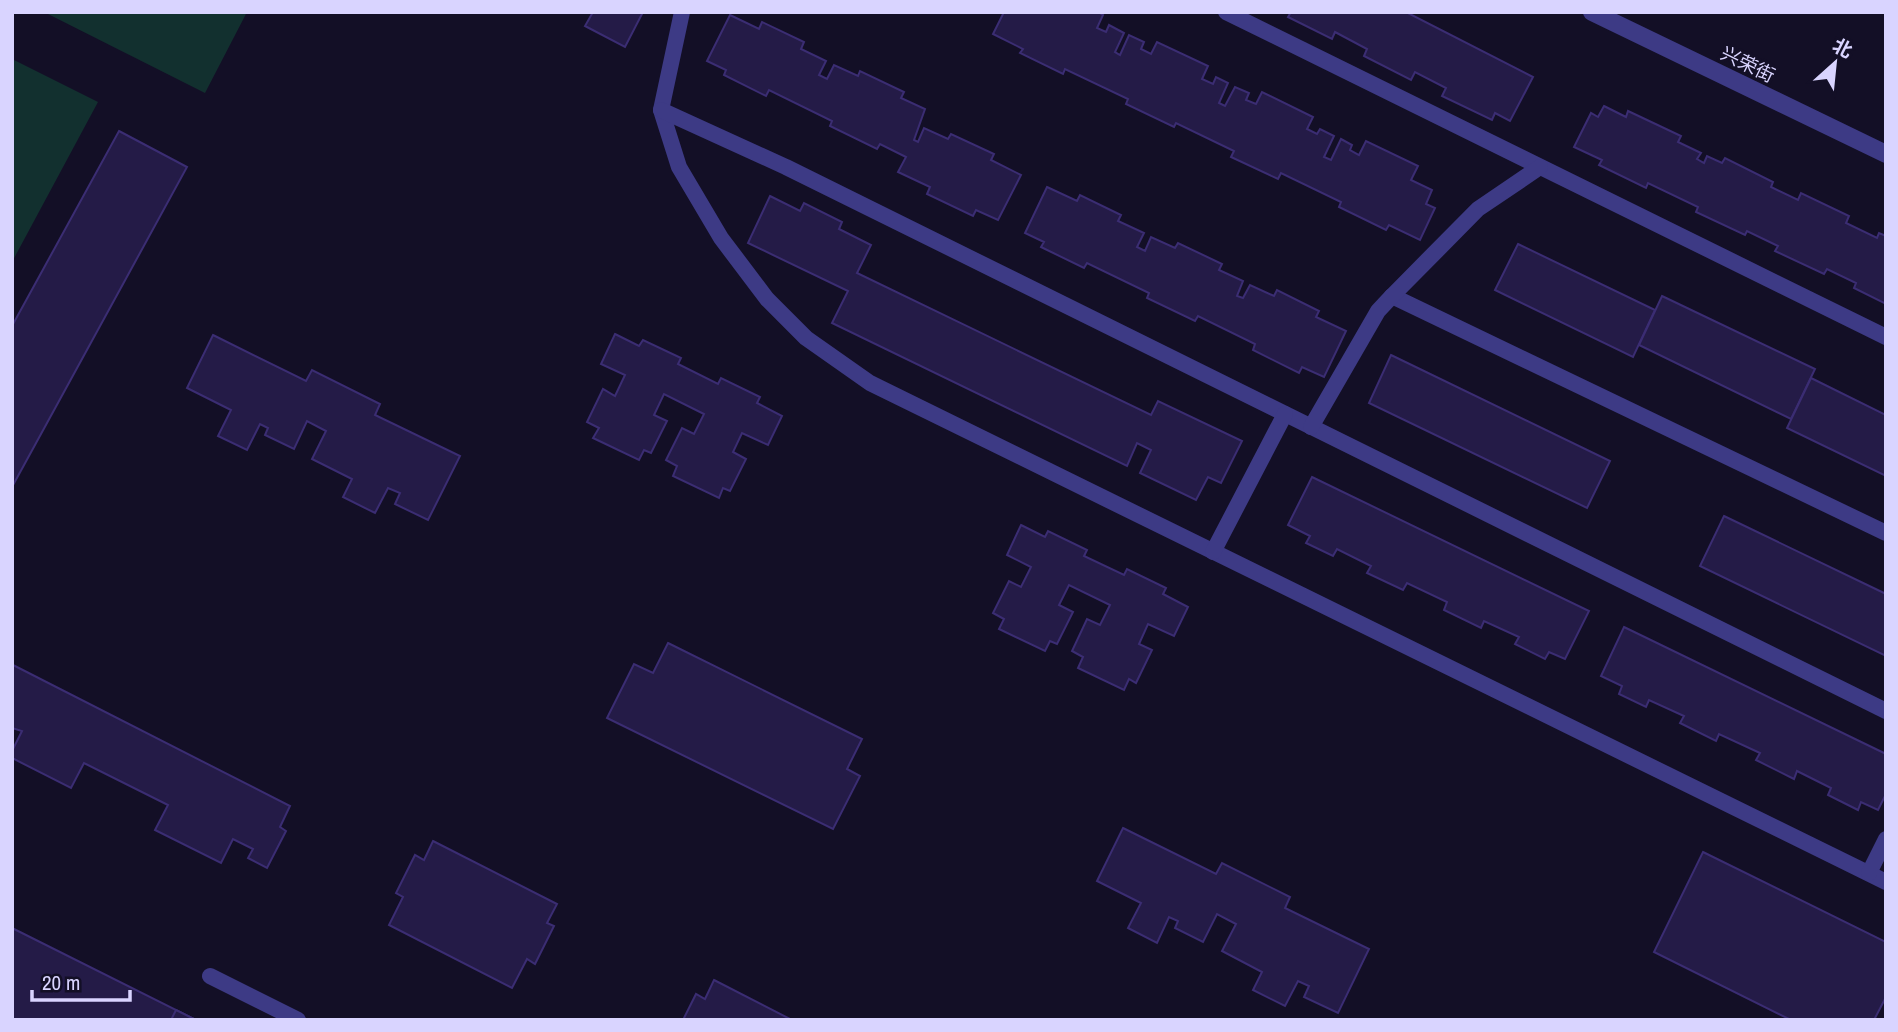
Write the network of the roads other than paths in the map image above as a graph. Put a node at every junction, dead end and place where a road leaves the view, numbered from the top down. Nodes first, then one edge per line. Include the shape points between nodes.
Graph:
1 (682, 12) edge
2 (1226, 12) edge
3 (1592, 12) edge
4 (661, 110) junction
5 (1886, 154) edge
6 (1540, 167) junction
7 (1392, 296) junction
8 (1886, 337) edge
9 (1285, 414) junction
10 (1311, 427) junction
11 (1886, 533) edge
12 (1213, 552) junction
13 (1886, 711) edge
14 (1886, 839) edge
15 (1868, 873) junction
16 (1886, 882) edge
17 (210, 976) dead end
18 (298, 1020) edge

1 - 4 lane
2 - 6 lane
3 - 5 street, 兴荣街
4 - 9 lane via 786,167
4 - 12 lane via 679,167 721,238 767,299 806,338 870,383
6 - 7 lane via 1478,209
6 - 8 lane
7 - 10 lane via 1378,311
7 - 11 lane
9 - 10 lane
9 - 12 lane
10 - 13 lane
12 - 15 lane
14 - 15 lane
15 - 16 lane
17 - 18 lane

